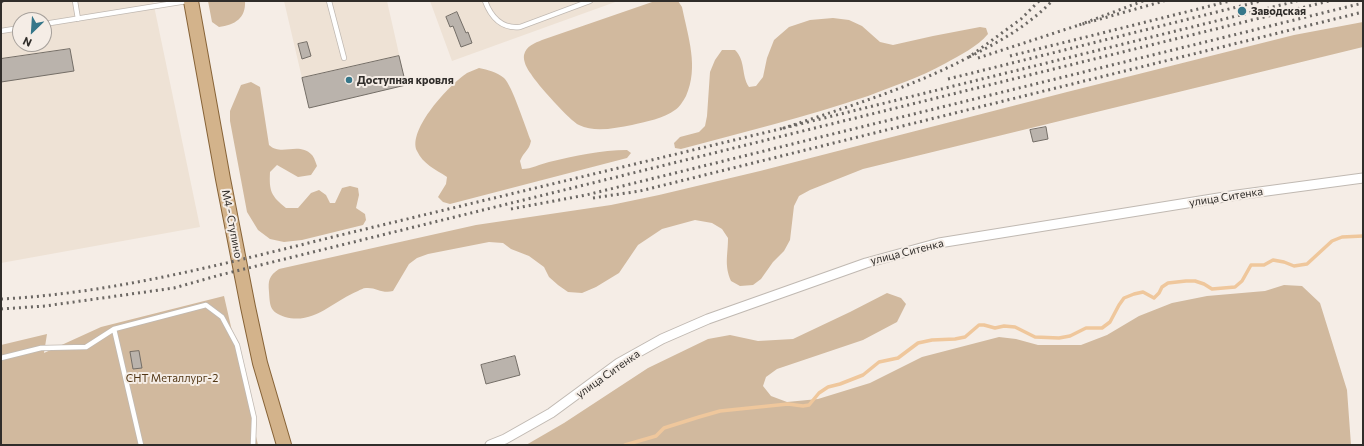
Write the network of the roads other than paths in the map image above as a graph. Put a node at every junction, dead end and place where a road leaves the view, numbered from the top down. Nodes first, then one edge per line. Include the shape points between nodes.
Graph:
1 (75, 1) edge
2 (187, 1) edge
3 (191, 1) edge
4 (329, 1) edge
5 (485, 1) edge
6 (590, 1) edge
7 (78, 18) junction
8 (52, 23) edge
9 (12, 29) edge
10 (1, 31) edge
11 (344, 58) dead end
12 (1363, 178) edge
13 (114, 329) junction
14 (1, 358) edge
15 (141, 445) edge
16 (254, 445) edge
17 (284, 445) edge
18 (490, 445) edge

1 - 7 lane
2 - 7 lane
3 - 17 main road, М4 - Ступино via 248,307 260,363
4 - 11 lane
5 - 6 lane via 497,21 512,28
7 - 8 lane
9 - 10 lane
12 - 18 street, улица Ситенка via 1237,195 939,243 866,262 708,319 662,339 619,363 551,413
13 - 14 lane via 86,347 41,348
13 - 15 lane
13 - 16 lane via 206,305 222,316 237,344 254,418

